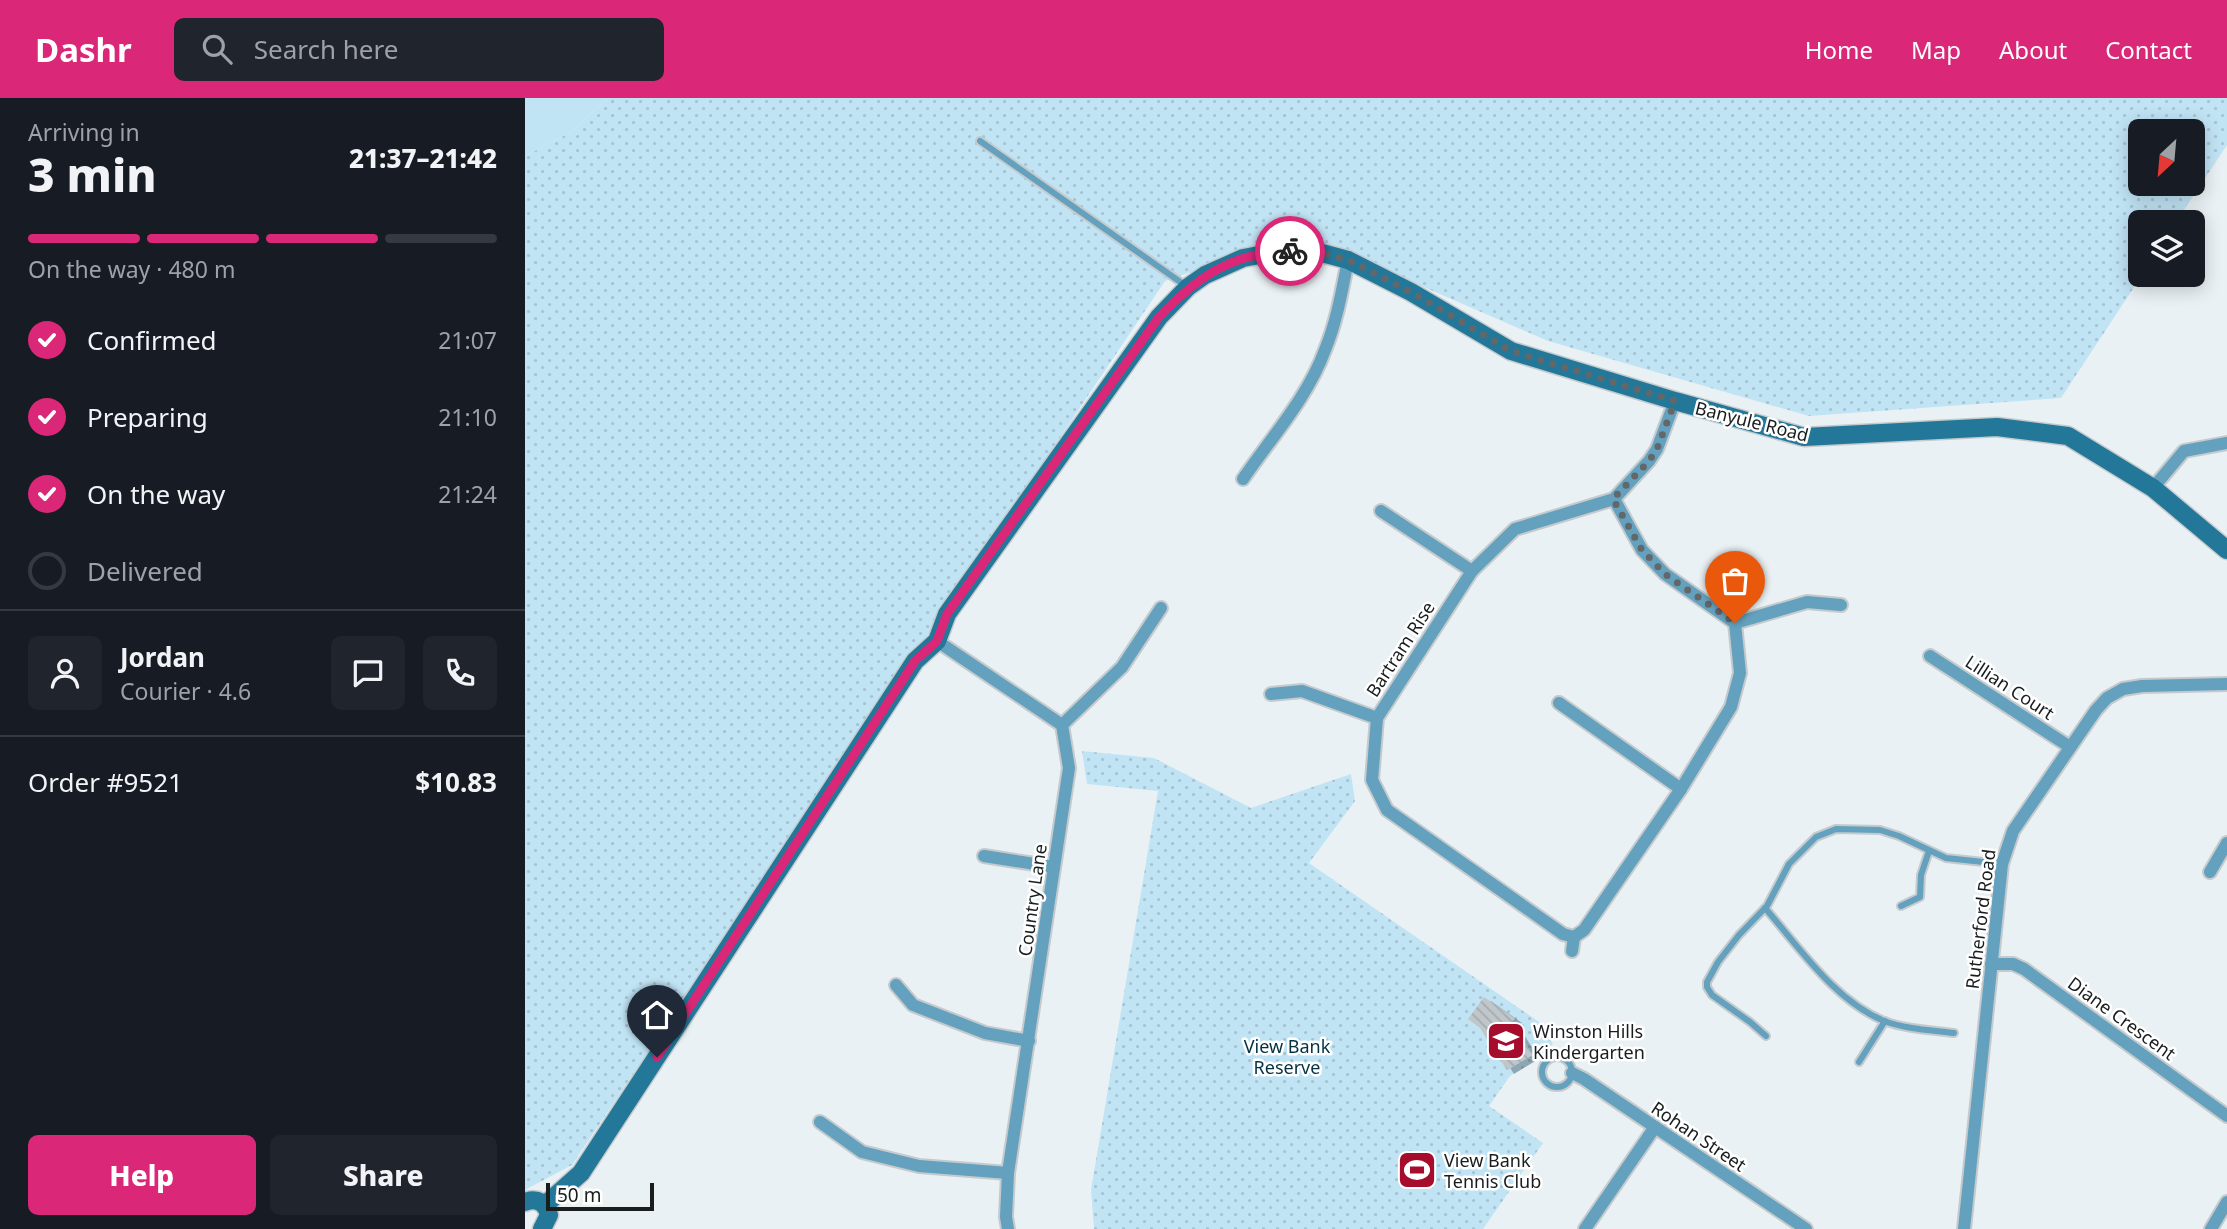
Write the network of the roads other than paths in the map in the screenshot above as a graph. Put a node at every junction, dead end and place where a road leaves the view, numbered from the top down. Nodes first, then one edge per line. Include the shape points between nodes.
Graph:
1 (981, 141) dead end
2 (1348, 260) junction
3 (1188, 287) junction
4 (1675, 401) junction
5 (2227, 443) edge
6 (1243, 479) dead end
7 (2153, 488) junction
8 (1613, 499) junction
9 (1381, 511) dead end
10 (2227, 550) edge
11 (1472, 571) junction
12 (1841, 606) dead end
13 (1161, 608) dead end
14 (1735, 623) junction
15 (937, 641) junction
16 (1930, 656) dead end
17 (2227, 684) edge
18 (1271, 694) dead end
19 (1559, 703) dead end
20 (1377, 718) junction
21 (1062, 725) junction
22 (2070, 747) junction
23 (1681, 789) junction
24 (2227, 842) edge
25 (1929, 852) junction
26 (984, 856) dead end
27 (2002, 864) junction
28 (1054, 867) junction
29 (2210, 872) dead end
30 (1901, 906) dead end
31 (1765, 908) junction
32 (1574, 937) junction
33 (1572, 951) dead end
34 (1991, 964) junction
35 (896, 985) dead end
36 (1885, 1021) junction
37 (1954, 1033) dead end
38 (1766, 1036) dead end
39 (1029, 1041) junction
40 (1859, 1062) dead end
41 (1572, 1073) junction
42 (2227, 1116) edge
43 (820, 1122) dead end
44 (1655, 1127) junction
45 (1008, 1173) junction
46 (525, 1202) edge
47 (2227, 1202) edge
48 (545, 1205) junction
49 (1788, 1225) edge
50 (542, 1229) edge
51 (1008, 1229) edge
52 (1585, 1229) edge
53 (1806, 1229) edge
54 (1962, 1229) edge
55 (2211, 1229) edge

1 - 3 lane
2 - 3 street, Banyule Road via 1311,250 1281,251 1243,258
2 - 4 street, Banyule Road via 1511,351
2 - 6 street via 1325,352 1299,399
3 - 15 street, Banyule Road via 1159,317 947,614
4 - 7 street, Banyule Road via 1804,437 1997,427 2068,436
4 - 8 street, Bartram Rise via 1657,449
5 - 7 street via 2184,451
7 - 10 street, Banyule Road
8 - 11 street, Bartram Rise via 1515,529
8 - 14 street via 1642,550
9 - 11 street
11 - 20 street, Bartram Rise
12 - 14 street via 1807,602
13 - 21 street via 1122,667
14 - 23 street via 1740,673 1731,707
15 - 21 street
15 - 48 street, Banyule Road via 915,661 581,1173
16 - 22 street, Lillian Court
17 - 22 street, Rutherford Road via 2123,689 2101,703
18 - 20 street via 1302,691
19 - 23 street
20 - 32 street, Bartram Rise via 1372,780 1387,810 1563,934
21 - 28 street, Country Lane via 1069,768
22 - 27 street, Rutherford Road via 2013,831
23 - 32 street via 1584,930
24 - 29 street
25 - 27 lane
25 - 30 lane via 1921,874 1920,897
25 - 31 lane via 1880,830 1825,831 1789,864
26 - 28 street
27 - 34 street, Rutherford Road
28 - 39 street, Country Lane
31 - 36 lane via 1831,983
31 - 38 lane via 1718,962 1707,986 1712,995
32 - 33 street
34 - 42 street, Diane Crescent via 2024,969
34 - 54 street, Rutherford Road
35 - 39 street via 913,1005 985,1033
36 - 37 lane
36 - 40 lane
39 - 45 street, Country Lane
41 - 41 lane via 1568,1083 1558,1087 1542,1076 1547,1061 1557,1057 1568,1062
41 - 44 street, Rohan Street
43 - 45 street via 862,1152 919,1166
44 - 49 street, Rohan Street
44 - 52 street
45 - 51 street, Country Lane
46 - 48 street
47 - 55 street
48 - 50 street via 549,1215
49 - 53 street, Rohan Street

